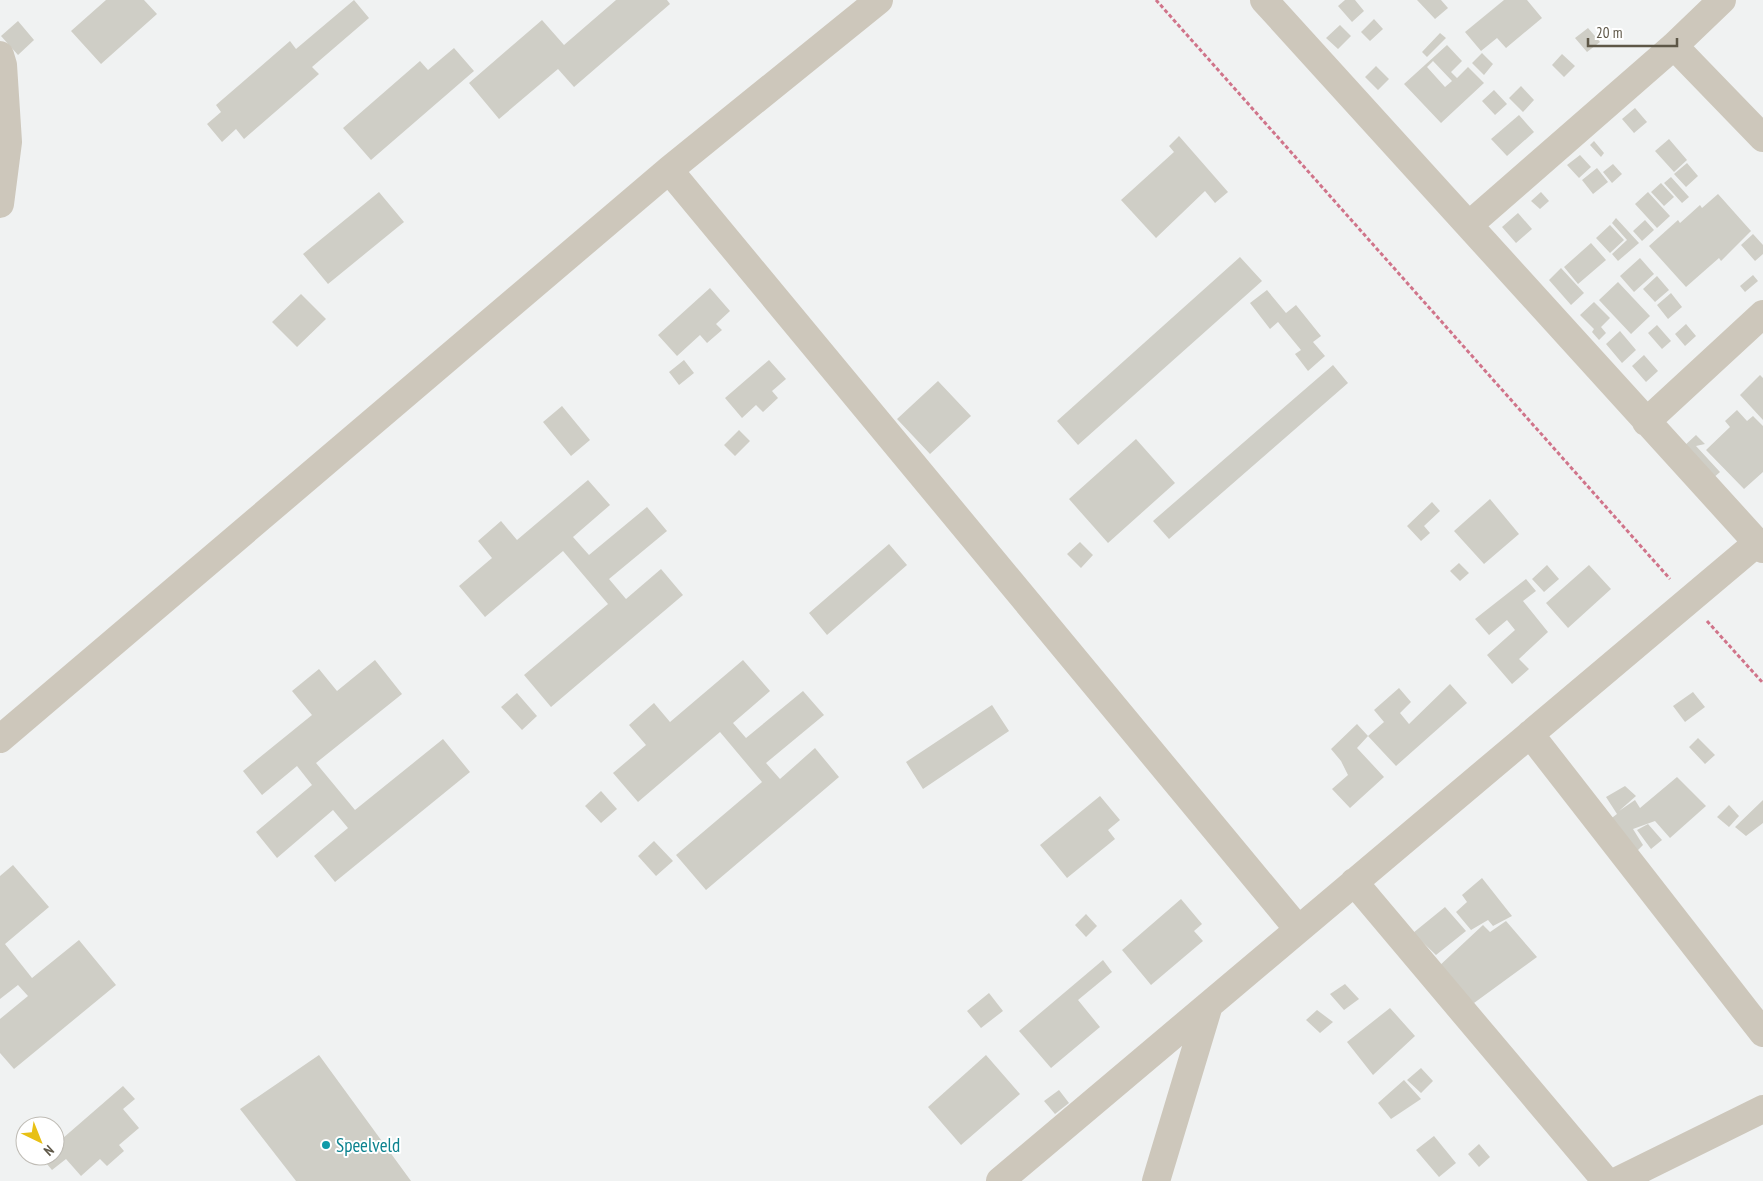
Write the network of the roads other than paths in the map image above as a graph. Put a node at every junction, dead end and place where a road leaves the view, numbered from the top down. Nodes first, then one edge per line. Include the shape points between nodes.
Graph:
1 (879, 0) edge
2 (1722, 0) edge
3 (1272, 3) edge
4 (1674, 46) junction
5 (0, 55) edge
6 (1763, 138) edge
7 (670, 170) junction
8 (0, 204) edge
9 (1470, 224) junction
10 (1763, 314) edge
11 (1646, 422) junction
12 (1760, 546) edge
13 (1530, 734) junction
14 (0, 740) edge
15 (1354, 882) junction
16 (1298, 930) junction
17 (1209, 1004) junction
18 (1763, 1033) edge
19 (1763, 1109) edge
20 (1000, 1181) edge
21 (1156, 1181) edge
22 (1606, 1181) edge
23 (1617, 1181) edge

1 - 7 street
2 - 4 street
3 - 9 street
4 - 6 street
4 - 9 street
5 - 8 street via 8,142
7 - 14 street
7 - 16 street
9 - 11 street
10 - 11 street
11 - 12 street
12 - 13 street via 1688,600
13 - 15 street
13 - 18 street
15 - 16 street
15 - 22 street
16 - 17 street
17 - 20 street
17 - 21 street
19 - 23 street

